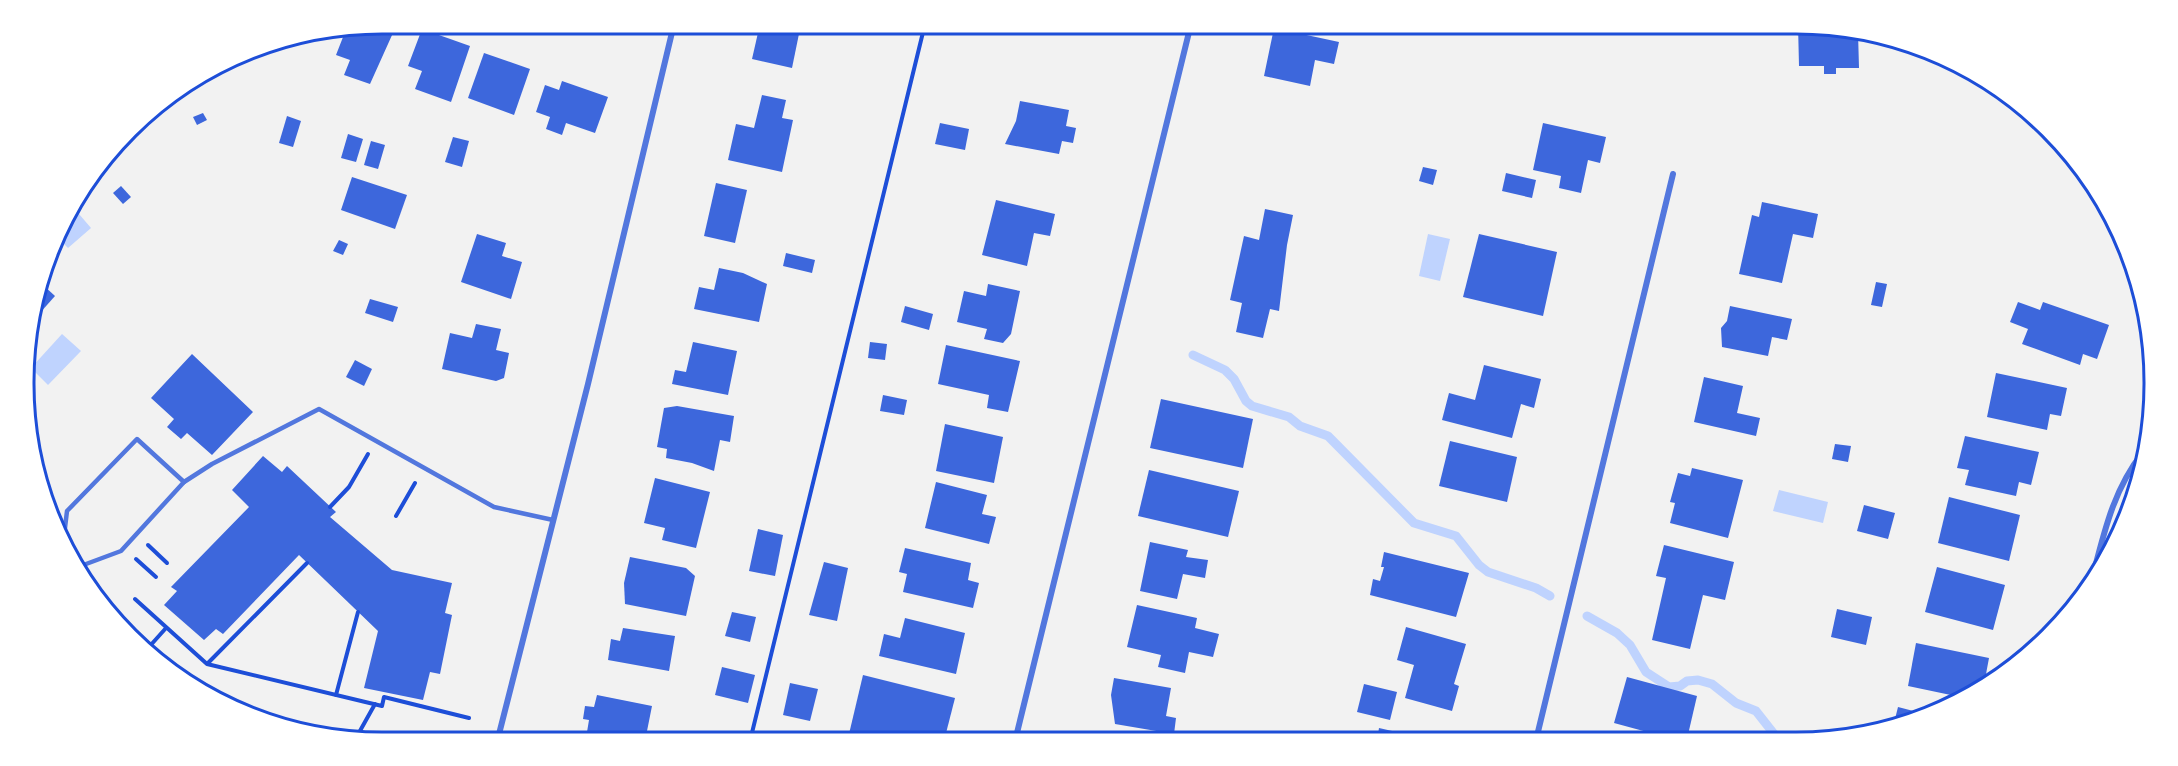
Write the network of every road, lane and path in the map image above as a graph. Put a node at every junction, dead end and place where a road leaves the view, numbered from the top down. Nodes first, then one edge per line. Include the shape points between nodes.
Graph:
1 (672, 34) edge
2 (923, 34) edge
3 (1189, 34) edge
4 (1674, 174) dead end
5 (376, 440) junction
6 (2134, 463) edge
7 (424, 466) junction
8 (184, 482) junction
9 (330, 507) dead end
10 (396, 516) dead end
11 (553, 520) junction
12 (65, 526) edge
13 (137, 534) junction
14 (124, 548) junction
15 (2098, 555) edge
16 (168, 563) dead end
17 (307, 563) dead end
18 (85, 564) edge
19 (156, 577) dead end
20 (135, 599) dead end
21 (358, 612) dead end
22 (166, 627) junction
23 (152, 644) edge
24 (207, 664) junction
25 (336, 695) junction
26 (375, 704) junction
27 (469, 718) dead end
28 (360, 731) edge
29 (500, 732) edge
30 (752, 732) edge
31 (1017, 732) edge
32 (1538, 732) edge

1 - 11 street
2 - 30 path
3 - 31 street
4 - 32 street
5 - 7 lane
5 - 8 lane via 319,409
5 - 9 path via 349,488
6 - 15 street via 2108,517
7 - 10 path
7 - 11 lane via 494,507
8 - 12 lane via 137,439 67,511
8 - 13 lane
11 - 29 street
13 - 14 lane
13 - 16 path
14 - 18 lane
14 - 19 path
17 - 24 path
20 - 22 path
21 - 25 path
22 - 23 path
22 - 24 path
24 - 25 path
25 - 26 path
26 - 27 path via 382,706 384,697
26 - 28 path

